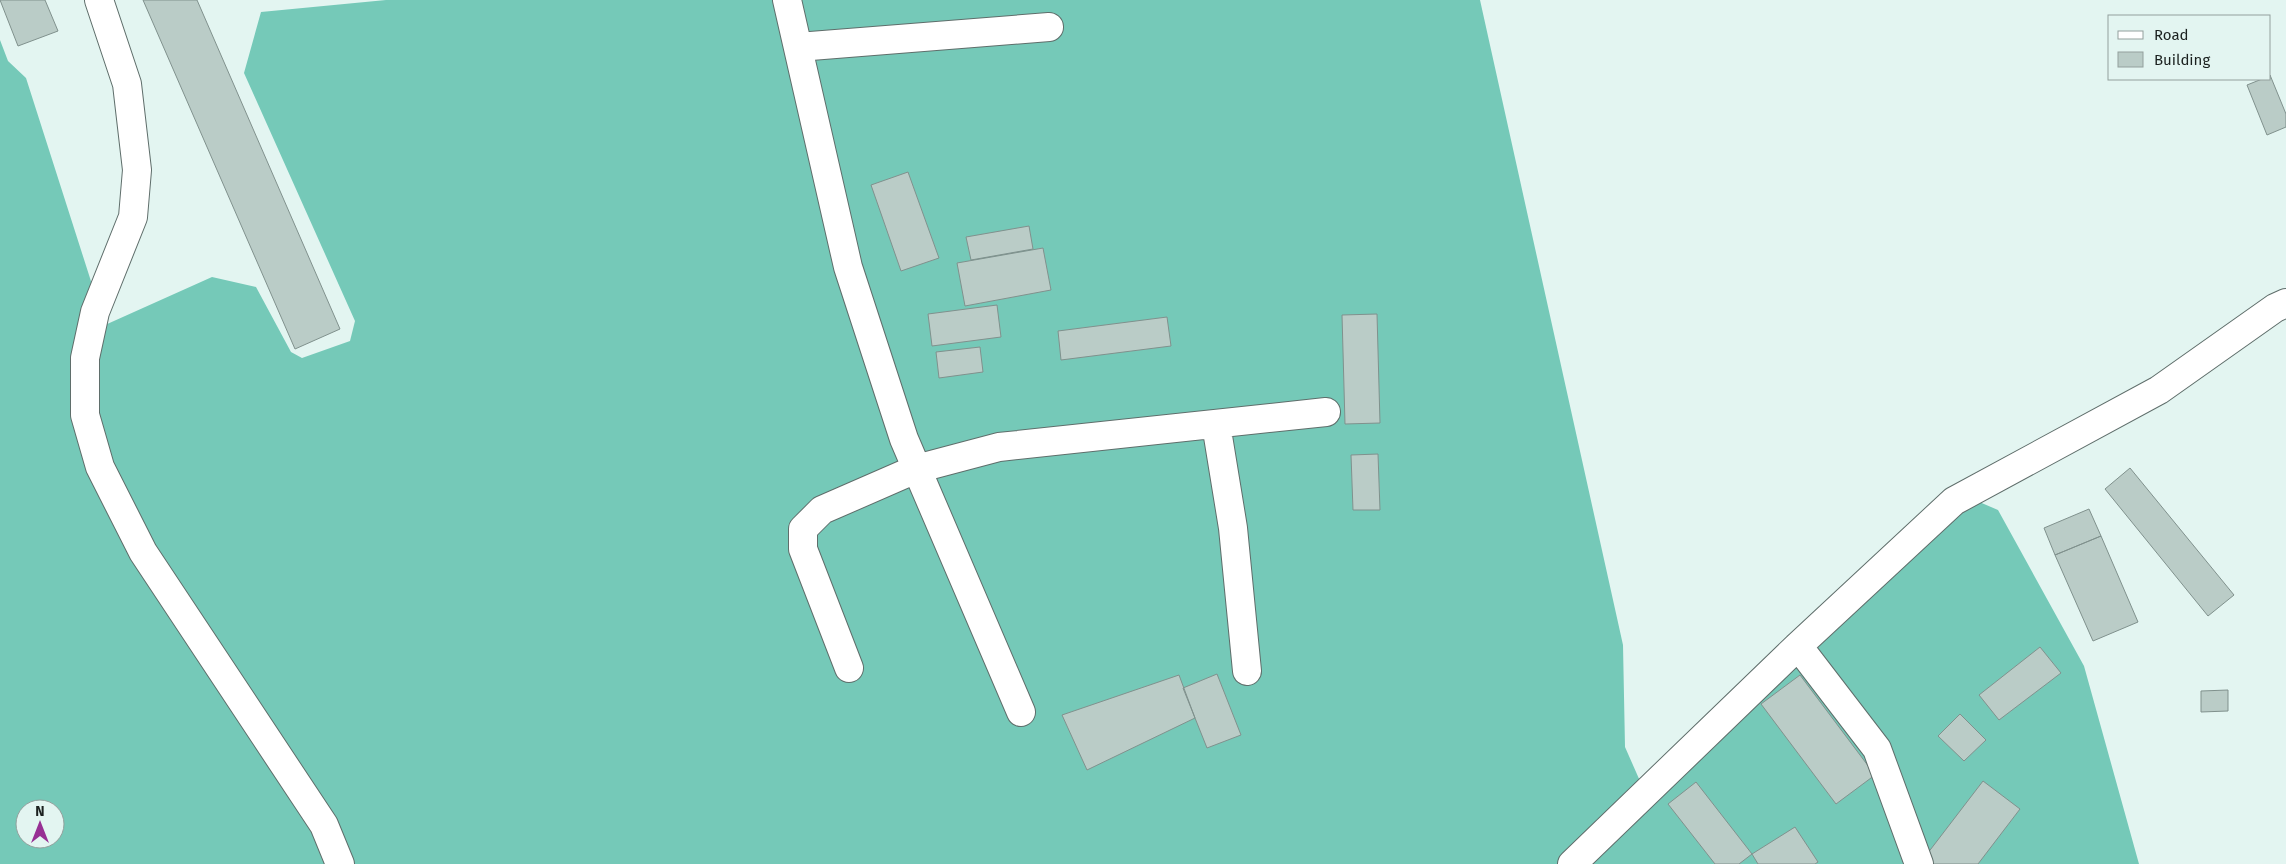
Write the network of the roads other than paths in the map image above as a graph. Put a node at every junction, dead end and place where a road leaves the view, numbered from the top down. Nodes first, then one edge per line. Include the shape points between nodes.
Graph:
1 (99, 0) edge
2 (788, 0) edge
3 (1049, 27) dead end
4 (798, 47) junction
5 (2282, 311) edge
6 (1326, 412) dead end
7 (1216, 424) junction
8 (916, 469) junction
9 (1798, 646) junction
10 (849, 668) dead end
11 (1247, 671) dead end
12 (1021, 712) dead end
13 (340, 864) edge
14 (1572, 864) edge
15 (1919, 864) edge

1 - 13 street via 127,84 137,170 133,217 95,312 85,358 85,415 100,466 144,552 324,825
2 - 4 street
3 - 4 street
4 - 8 street via 848,267
5 - 9 street via 2159,390 1954,501
6 - 7 street
7 - 8 street via 999,447
7 - 11 street via 1233,528
8 - 10 street via 822,510 803,529 803,549
8 - 12 street
9 - 14 street
9 - 15 street via 1877,749

